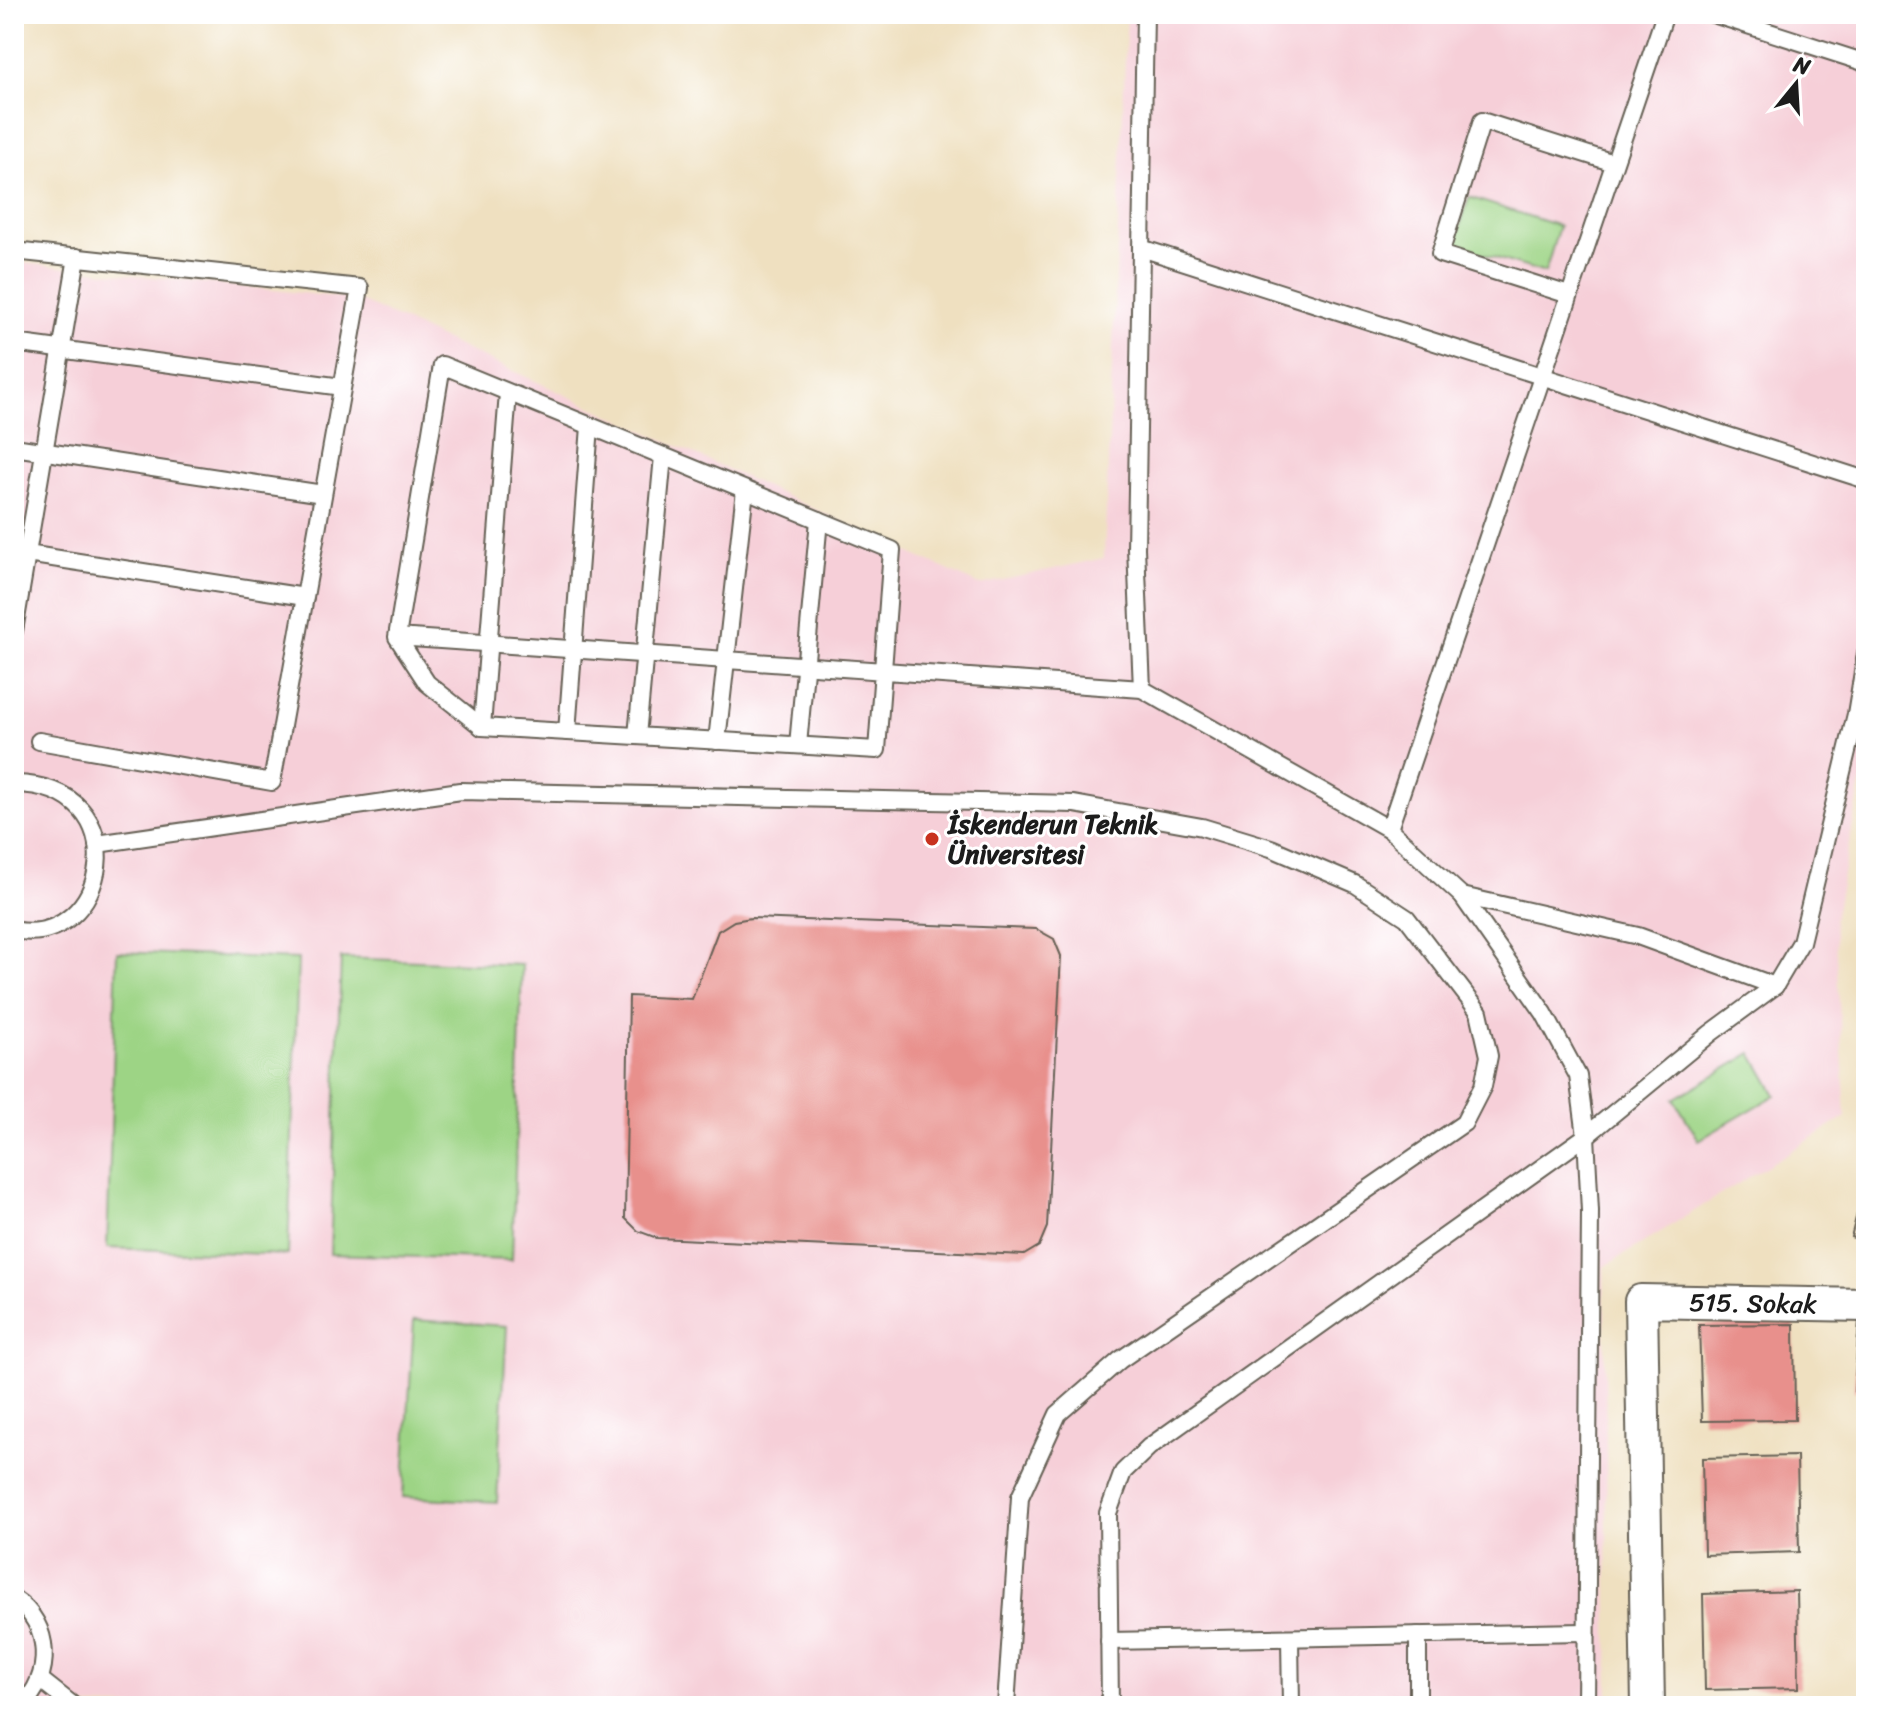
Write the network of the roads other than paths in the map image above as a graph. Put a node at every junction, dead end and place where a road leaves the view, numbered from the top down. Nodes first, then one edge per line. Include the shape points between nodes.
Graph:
1 (1145, 14) edge
2 (1665, 14) edge
3 (1713, 14) edge
4 (1866, 63) edge
5 (1614, 163) junction
6 (1141, 248) junction
7 (14, 251) edge
8 (77, 257) junction
9 (1569, 295) junction
10 (14, 343) edge
11 (62, 350) junction
12 (1542, 376) junction
13 (342, 387) junction
14 (508, 393) junction
15 (590, 426) junction
16 (14, 447) edge
17 (46, 452) junction
18 (663, 456) junction
19 (1866, 480) edge
20 (745, 490) junction
21 (323, 494) junction
22 (819, 520) junction
23 (22, 554) edge
24 (305, 597) junction
25 (14, 631) edge
26 (397, 637) junction
27 (489, 644) junction
28 (574, 650) junction
29 (645, 654) junction
30 (1866, 654) edge
31 (725, 660) junction
32 (805, 666) junction
33 (883, 670) junction
34 (1142, 689) junction
35 (482, 727) junction
36 (567, 732) junction
37 (637, 736) junction
38 (39, 741) dead end
39 (717, 741) junction
40 (798, 745) junction
41 (14, 784) edge
42 (1389, 829) junction
43 (97, 844) junction
44 (1462, 896) junction
45 (14, 930) edge
46 (1775, 986) junction
47 (1586, 1136) junction
48 (1866, 1305) edge
49 (14, 1599) edge
50 (1585, 1632) junction
51 (1418, 1635) junction
52 (1290, 1638) junction
53 (1109, 1641) junction
54 (41, 1680) junction
55 (21, 1706) edge
56 (74, 1706) edge
57 (1006, 1706) edge
58 (1110, 1706) edge
59 (1291, 1706) edge
60 (1418, 1706) edge
61 (1586, 1706) edge
62 (1648, 1706) edge

1 - 6 lane
2 - 5 lane
3 - 4 lane
5 - 9 lane
5 - 9 lane via 1482,121 1440,254
6 - 12 lane
6 - 34 lane via 1136,548
7 - 8 lane
8 - 11 lane
8 - 13 lane via 360,288
9 - 12 lane
10 - 11 lane
11 - 13 lane
11 - 17 lane
12 - 19 lane
12 - 42 lane
13 - 21 lane
14 - 15 lane
14 - 26 lane via 442,365
14 - 27 lane
15 - 18 lane
15 - 28 lane
16 - 17 lane
17 - 21 lane
17 - 23 lane
18 - 20 lane
18 - 29 lane
20 - 22 lane
20 - 31 lane
21 - 24 lane
22 - 32 lane
22 - 33 lane via 892,550
23 - 24 lane
23 - 25 lane
24 - 38 lane via 272,782
26 - 27 lane
26 - 35 lane via 427,683
27 - 28 lane
27 - 35 lane
28 - 29 lane
28 - 36 lane
29 - 31 lane
29 - 37 lane
30 - 46 lane via 1801,942
31 - 32 lane
31 - 39 lane
32 - 33 lane
32 - 40 lane
33 - 34 lane
33 - 40 lane via 877,750
34 - 42 lane
35 - 36 lane
36 - 37 lane
37 - 39 lane
39 - 40 lane
41 - 43 lane via 38,784 62,793 80,808
42 - 44 lane
43 - 45 lane via 96,878 86,900 47,928
43 - 57 lane via 460,791 1074,804 1202,827 1271,848 1355,884 1407,918 1479,1012 1489,1056 1483,1086 1464,1123 1120,1360 1058,1414 1020,1497
44 - 46 lane via 1638,936
44 - 47 lane via 1544,1013 1578,1076
46 - 47 lane
47 - 50 lane via 1590,1211
47 - 53 lane via 1135,1459 1113,1491 1108,1513
48 - 62 street, 515. Sokak via 1641,1301
49 - 54 lane via 34,1618 42,1637
50 - 51 lane
50 - 61 lane
51 - 52 lane
51 - 60 lane
52 - 53 lane
52 - 59 lane
53 - 58 lane
54 - 55 lane
54 - 56 lane

